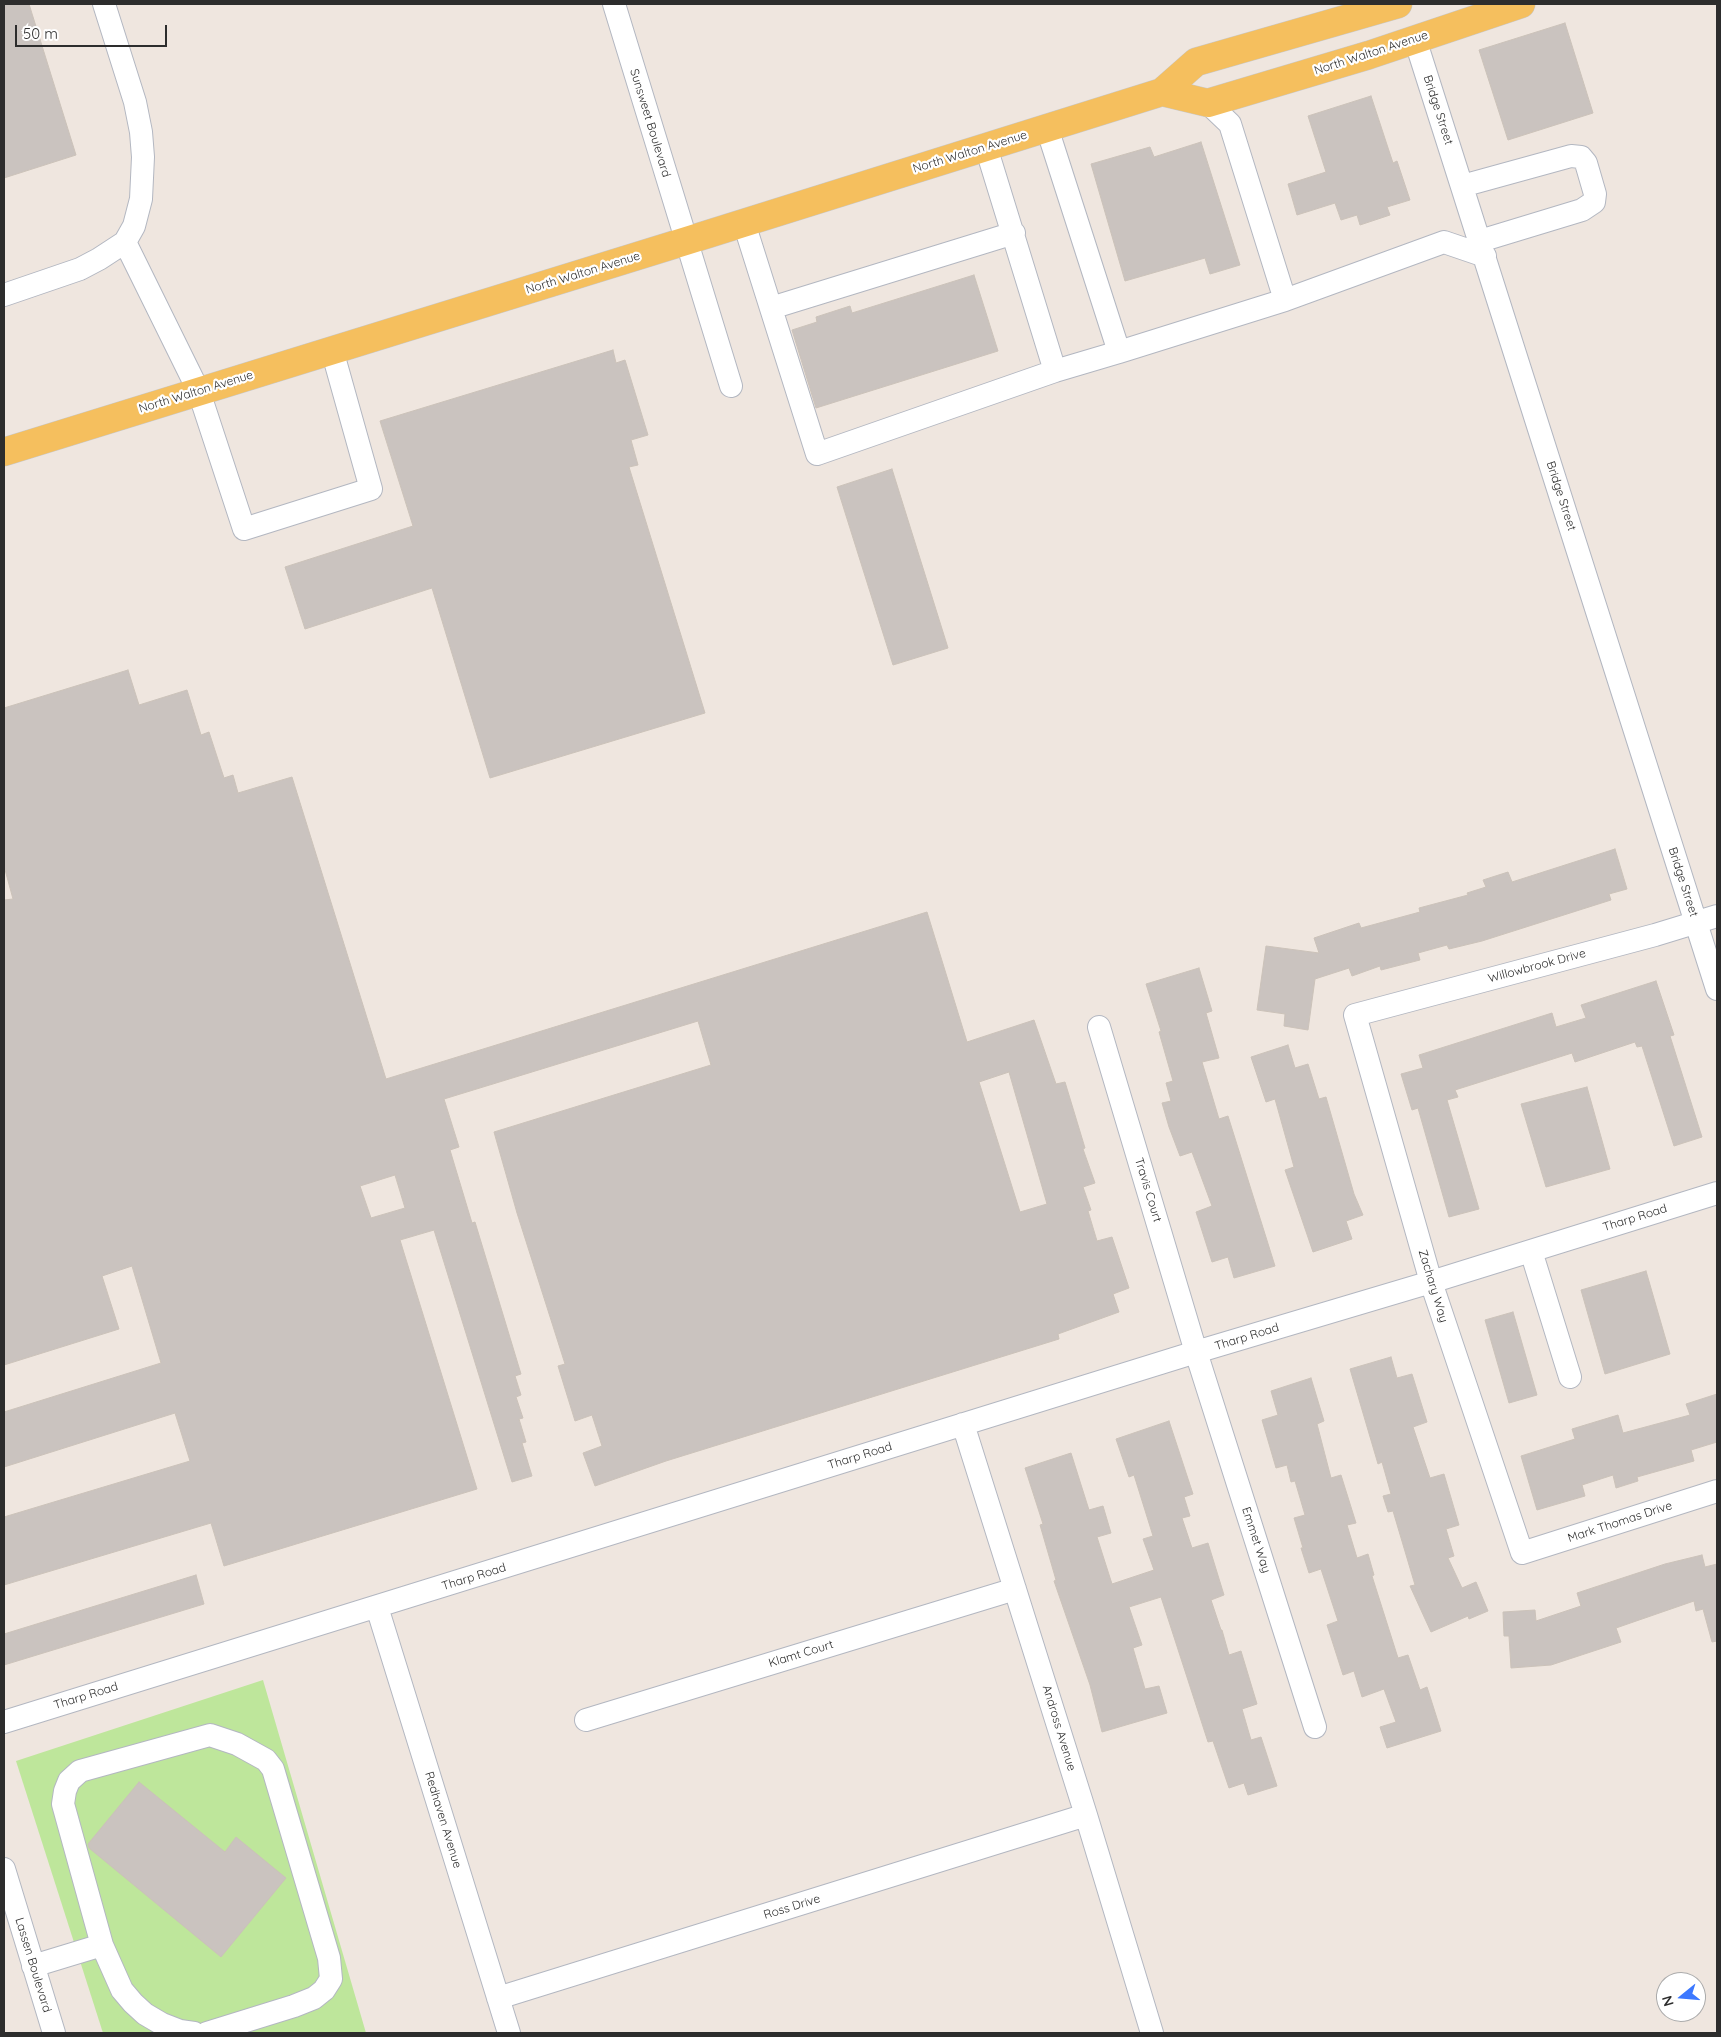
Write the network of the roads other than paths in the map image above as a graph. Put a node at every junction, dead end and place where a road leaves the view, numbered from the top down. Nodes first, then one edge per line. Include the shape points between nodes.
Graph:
1 (104, 4) edge
2 (614, 4) edge
3 (1398, 4) edge
4 (1404, 4) edge
5 (1521, 4) edge
6 (1415, 39) junction
7 (1162, 92) junction
8 (1208, 103) junction
9 (1047, 128) junction
10 (986, 147) junction
11 (1462, 186) junction
12 (744, 223) junction
13 (1014, 233) junction
14 (125, 242) junction
15 (686, 242) junction
16 (1482, 248) junction
17 (4, 295) edge
18 (1285, 300) junction
19 (771, 308) junction
20 (332, 350) junction
21 (1119, 352) junction
22 (1054, 371) junction
23 (731, 386) dead end
24 (199, 392) junction
25 (4, 452) edge
26 (1707, 919) edge
27 (1717, 989) edge
28 (1355, 1015) joint
29 (1099, 1027) dead end
30 (1717, 1193) edge
31 (1531, 1251) junction
32 (1431, 1282) junction
33 (1196, 1352) junction
34 (1570, 1376) dead end
35 (963, 1424) junction
36 (1717, 1491) edge
37 (1522, 1554) joint
38 (1015, 1589) junction
39 (377, 1607) junction
40 (586, 1720) dead end
41 (4, 1722) edge
42 (1315, 1727) dead end
43 (1086, 1815) junction
44 (4, 1868) edge
45 (102, 1946) junction
46 (34, 1966) junction
47 (498, 1998) junction
48 (54, 2033) edge
49 (194, 2033) edge
50 (207, 2033) edge
51 (509, 2033) edge
52 (1152, 2033) edge

1 - 14 street via 135,102 141,132 141,199 134,226
2 - 15 street, Sunsweet Boulevard
3 - 7 main road, North Walton Avenue via 1196,62
4 - 6 main road, Bridge Street
5 - 6 main road, North Walton Avenue
6 - 8 main road, North Walton Avenue
6 - 11 street, Bridge Street
7 - 8 main road
7 - 9 main road, North Walton Avenue
8 - 18 street via 1230,124
9 - 10 main road, North Walton Avenue
9 - 21 street
10 - 12 main road, North Walton Avenue
10 - 13 street
11 - 16 street, Bridge Street
11 - 16 street via 1571,156 1581,157 1586,163 1595,194 1594,202 1582,210
12 - 15 main road, North Walton Avenue
12 - 19 street
13 - 19 street
13 - 22 street
14 - 17 street via 80,269
14 - 24 street
15 - 20 main road, North Walton Avenue
15 - 23 street, Sunsweet Boulevard
16 - 18 street via 1444,242
16 - 26 street, Bridge Street
18 - 21 street
19 - 22 street via 817,454
20 - 24 main road, North Walton Avenue
20 - 24 street via 371,489 244,529
21 - 22 street
24 - 25 main road, North Walton Avenue
26 - 27 street, Bridge Street
26 - 28 street, Willowbrook Drive
28 - 32 street, Zachary Way
29 - 33 street, Travis Court
30 - 31 street, Tharp Road
31 - 32 street, Tharp Road
31 - 34 street
32 - 33 street, Tharp Road
32 - 37 street, Zachary Way
33 - 35 street, Tharp Road
33 - 42 street, Emmet Way
35 - 38 street, Andross Avenue
35 - 39 street, Tharp Road
36 - 37 street, Mark Thomas Drive
38 - 40 street, Klamt Court
38 - 43 street, Andross Avenue
39 - 41 street, Tharp Road
39 - 47 street, Redhaven Avenue
43 - 47 street, Ross Drive
43 - 52 street, Andross Avenue
44 - 46 street, Lassen Boulevard
45 - 46 street
45 - 49 street via 122,1990 133,2003 162,2024
45 - 50 street via 64,1804 69,1781 80,1771 210,1735 237,1744 266,1760 273,1769 279,1788 329,1958 331,1979 314,1998
46 - 48 street, Lassen Boulevard
47 - 51 street, Redhaven Avenue

